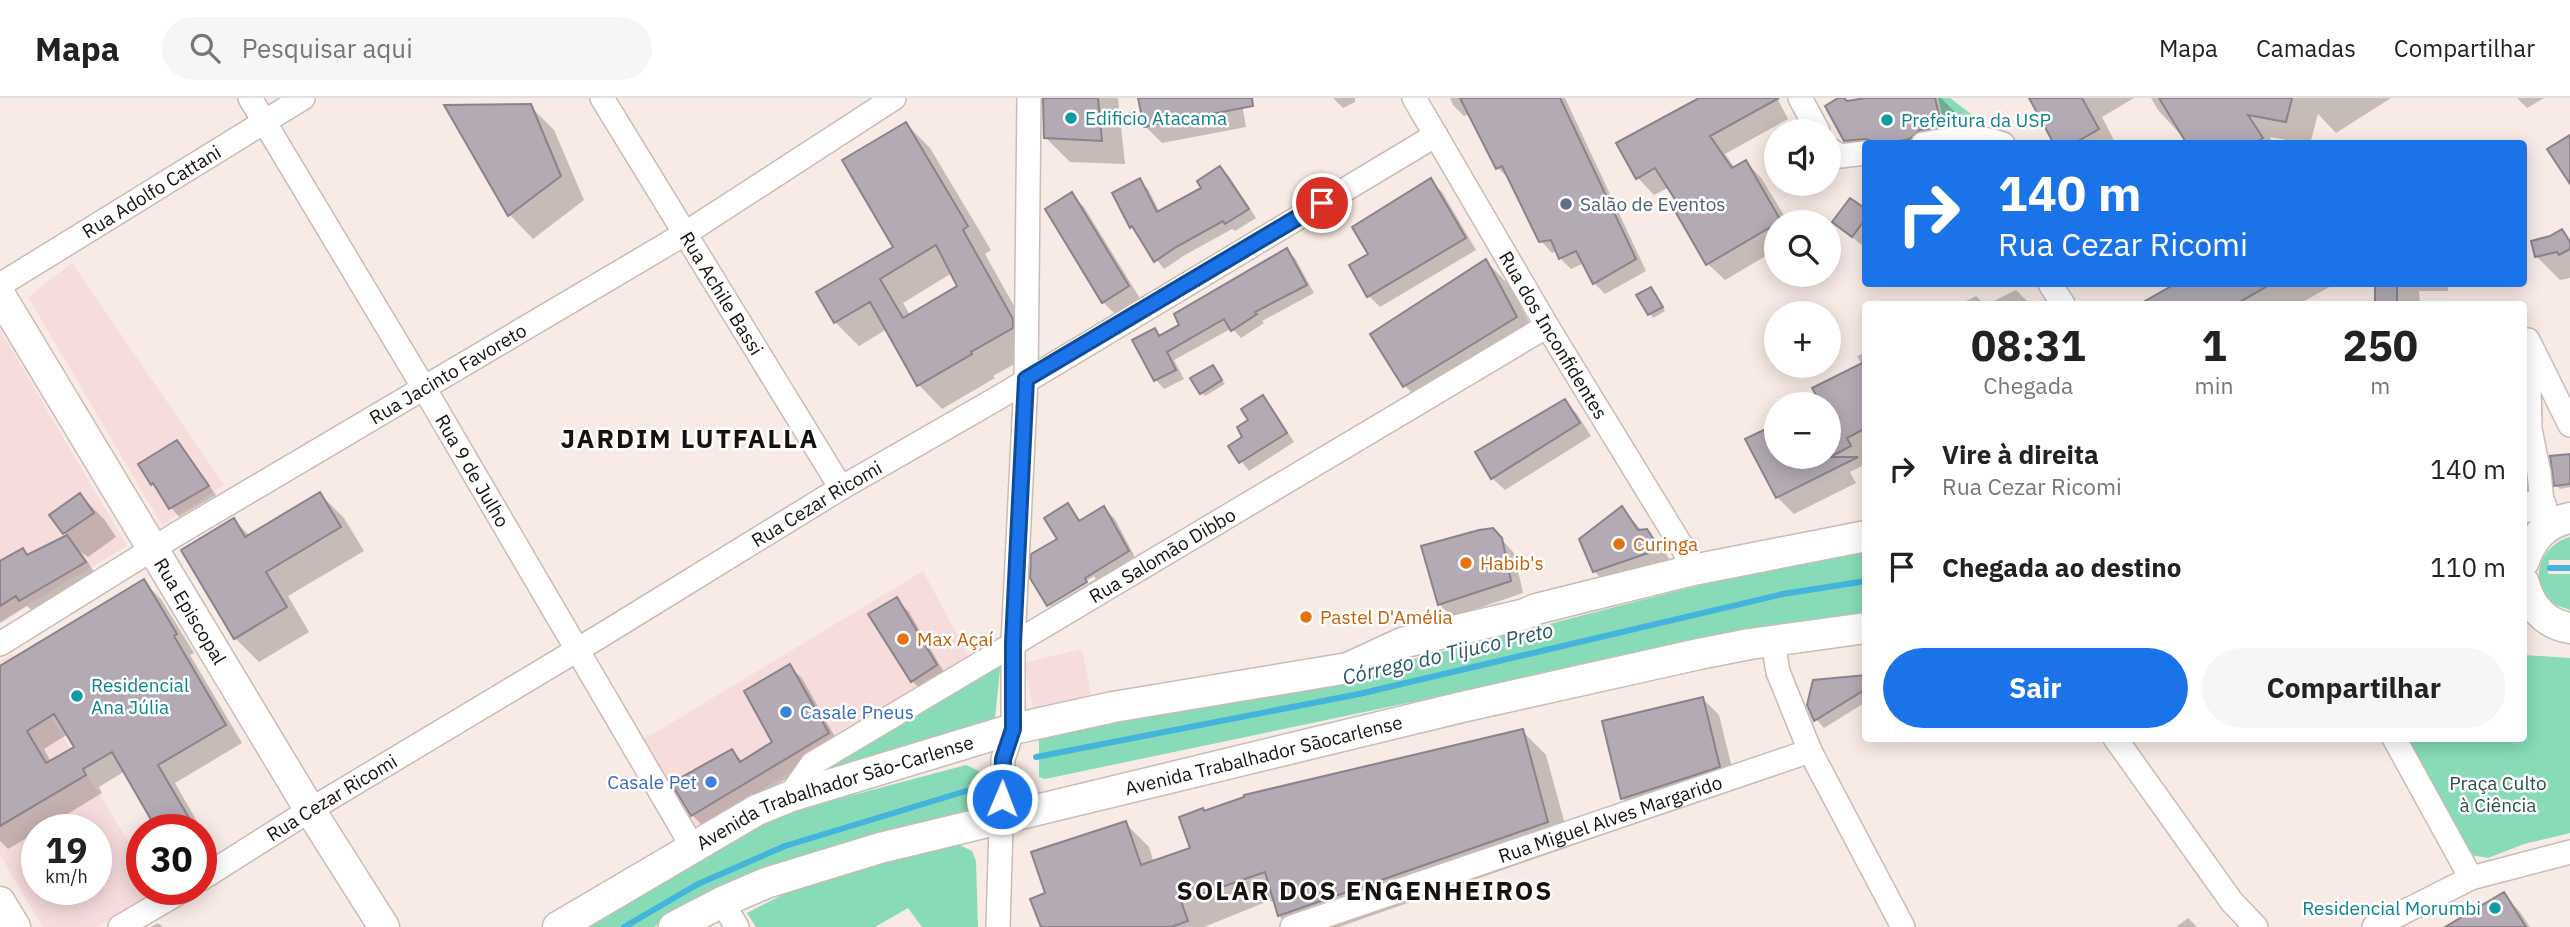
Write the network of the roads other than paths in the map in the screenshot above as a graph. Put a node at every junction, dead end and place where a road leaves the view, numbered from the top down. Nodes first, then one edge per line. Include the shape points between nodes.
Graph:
1 (250, 98) edge
2 (303, 98) edge
3 (603, 98) edge
4 (894, 98) edge
5 (1029, 98) edge
6 (1414, 98) edge
7 (1800, 98) edge
8 (1811, 119) edge
9 (264, 121) junction
10 (1436, 135) junction
11 (1946, 140) edge
12 (1988, 140) edge
13 (1862, 153) edge
14 (1841, 156) edge
15 (686, 233) junction
16 (0, 285) edge
17 (0, 295) edge
18 (1547, 326) junction
19 (1026, 379) junction
20 (424, 388) junction
21 (2569, 423) edge
22 (2527, 429) edge
23 (841, 488) junction
24 (2540, 521) edge
25 (1862, 537) edge
26 (154, 549) junction
27 (2527, 552) edge
28 (1693, 570) junction
29 (2527, 596) edge
30 (2556, 626) edge
31 (1862, 629) edge
32 (1773, 642) junction
33 (1013, 643) junction
34 (0, 644) edge
35 (578, 649) junction
36 (1013, 729) junction
37 (2119, 742) edge
38 (2396, 742) edge
39 (1810, 751) junction
40 (789, 797) junction
41 (310, 810) junction
42 (1002, 818) junction
43 (692, 846) junction
44 (2570, 852) edge
45 (217, 869) edge
46 (2471, 878) junction
47 (0, 902) edge
48 (722, 902) junction
49 (158, 905) edge
50 (15, 927) edge
51 (120, 927) edge
52 (384, 927) edge
53 (558, 927) edge
54 (674, 927) edge
55 (737, 927) edge
56 (998, 927) edge
57 (1292, 927) edge
58 (1903, 927) edge
59 (2256, 927) edge
60 (2374, 927) edge

1 - 9 street, Rua 9 de Julho
2 - 9 street, Rua Adolfo Cattani
3 - 15 street, Rua Achile Bassi
4 - 15 street, Rua Jacinto Favoreto
5 - 19 street
6 - 10 street, Rua dos Inconfidentes
7 - 8 street
9 - 16 street, Rua Adolfo Cattani
9 - 20 street, Rua 9 de Julho
10 - 18 street, Rua dos Inconfidentes
10 - 19 street, Rua Cezar Ricomi
11 - 12 street
13 - 14 street
15 - 20 street, Rua Jacinto Favoreto
15 - 23 street, Rua Achile Bassi
17 - 26 main road, Rua Episcopal
18 - 28 street, Rua dos Inconfidentes
18 - 33 street, Rua Salomão Dibbo
19 - 23 street, Rua Cezar Ricomi
19 - 33 street
20 - 26 street, Rua Jacinto Favoreto
20 - 35 street, Rua 9 de Julho
21 - 22 street
21 - 22 street via 2528,340
22 - 24 street via 2539,473
23 - 35 street, Rua Cezar Ricomi
24 - 27 main road
25 - 28 main road, Avenida Trabalhador São-Carlense
26 - 34 street, Rua Jacinto Favoreto
26 - 41 main road, Rua Episcopal
28 - 36 main road, Avenida Trabalhador São-Carlense via 1428,635 1348,668 1112,706
29 - 30 main road
31 - 32 main road, Avenida Trabalhador Sãocarlense
32 - 39 street via 1778,672
32 - 42 main road, Avenida Trabalhador Sãocarlense via 1462,707
33 - 36 street
33 - 40 street, Rua Salomão Dibbo via 812,764
35 - 41 street, Rua Cezar Ricomi
35 - 43 street, Rua 9 de Julho
36 - 40 main road, Avenida Trabalhador São-Carlense
36 - 42 street via 1003,759
37 - 59 street via 2232,902
38 - 46 street
39 - 57 street, Rua Miguel Alves Margarido
39 - 58 street
40 - 43 main road, Avenida Trabalhador São-Carlense
41 - 45 street, Rua Cezar Ricomi
41 - 52 main road, Rua Episcopal
42 - 48 main road, Avenida Trabalhador Sãocarlense via 805,870
42 - 56 street
43 - 53 main road, Avenida Trabalhador São-Carlense
44 - 46 street
46 - 60 street
47 - 50 main road
48 - 54 main road, Avenida Trabalhador Sãocarlense
48 - 55 street
49 - 51 street

